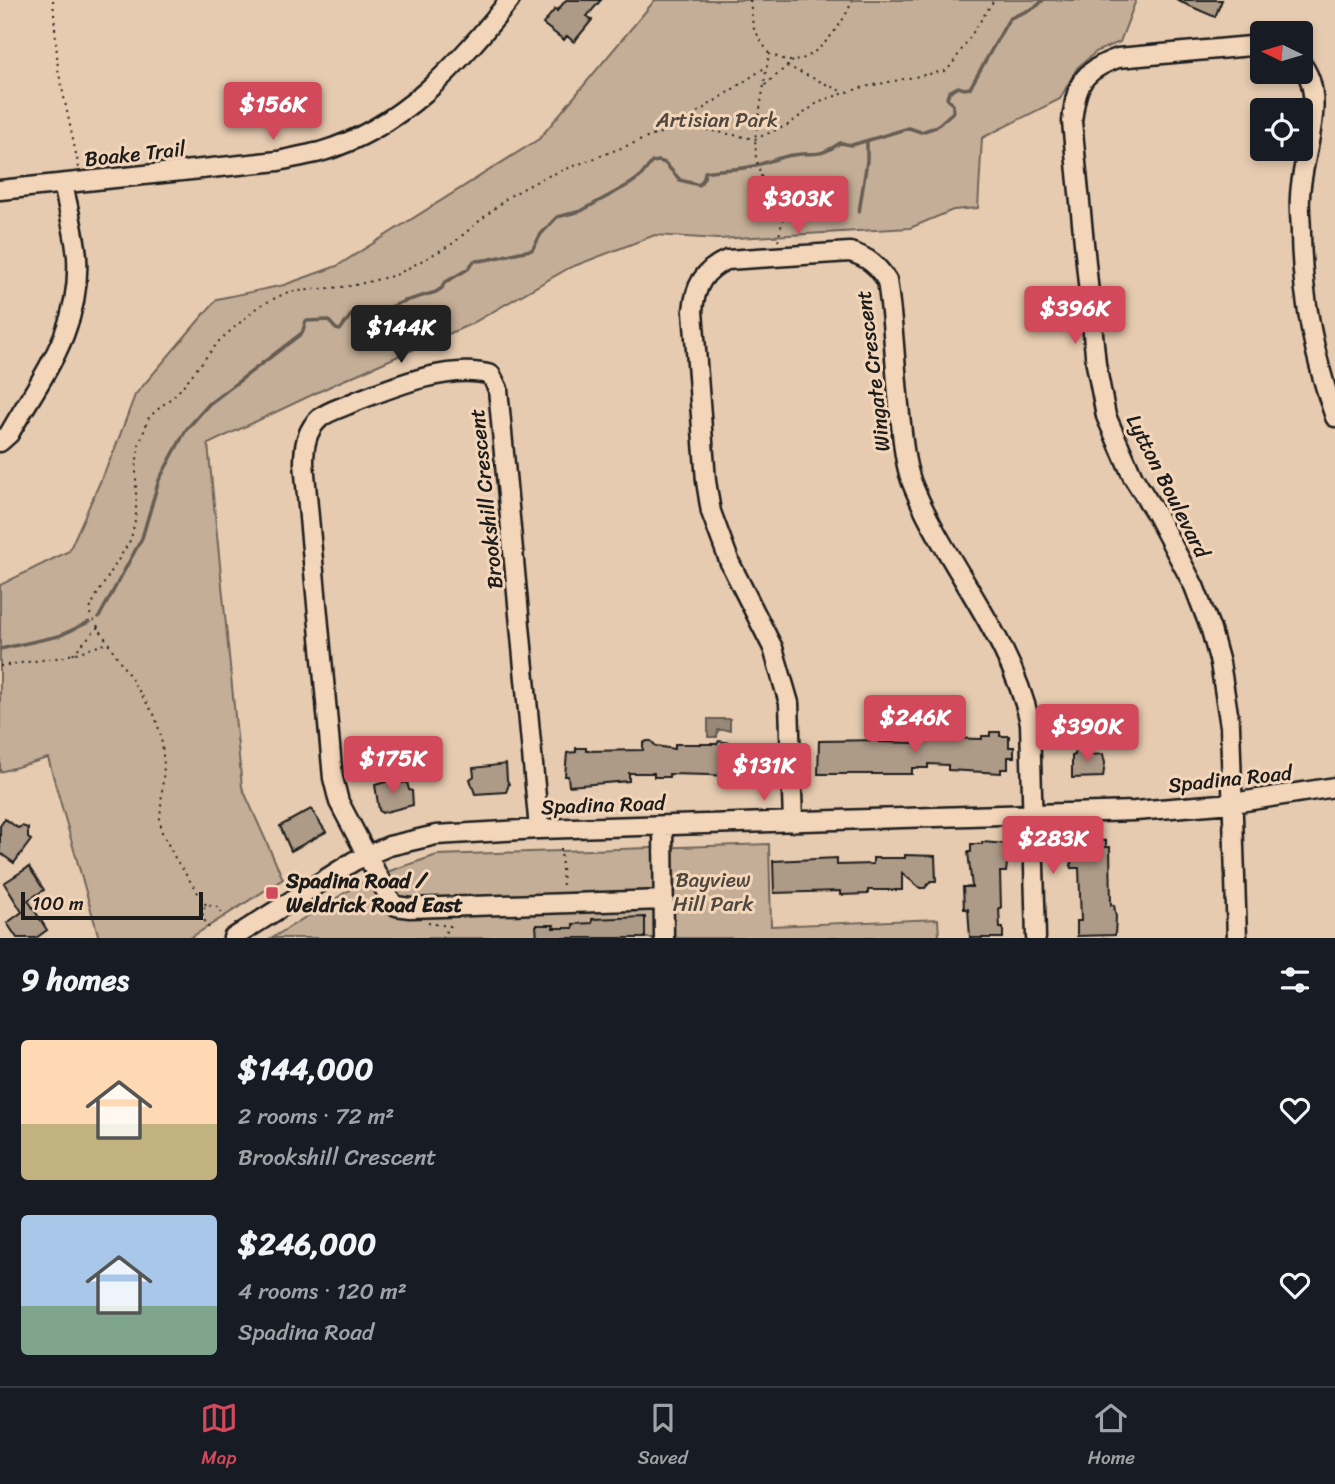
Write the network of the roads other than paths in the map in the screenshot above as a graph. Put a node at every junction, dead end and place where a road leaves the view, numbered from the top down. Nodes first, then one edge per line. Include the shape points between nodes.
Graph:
1 (510, 0) edge
2 (1250, 46) edge
3 (1312, 84) edge
4 (63, 184) junction
5 (0, 190) edge
6 (1335, 418) edge
7 (0, 442) edge
8 (1335, 788) edge
9 (1233, 803) junction
10 (1031, 814) junction
11 (793, 822) junction
12 (663, 826) junction
13 (539, 829) junction
14 (368, 855) junction
15 (664, 900) junction
16 (233, 938) edge
17 (664, 938) edge
18 (1036, 938) edge
19 (1237, 938) edge

1 - 4 street, Boake Trail via 434,87 394,117 348,141 278,161
2 - 9 street, Lytton Boulevard via 1102,63 1089,71 1077,90 1072,122 1096,363 1106,416 1133,477 1194,586 1211,629 1230,726
3 - 6 street via 1311,128 1299,198 1301,269 1311,341
4 - 5 street, Boake Trail
4 - 7 street via 77,254 75,305 57,353
8 - 9 street, Spadina Road
9 - 10 street, Spadina Road
9 - 19 street, Lytton Boulevard
10 - 11 street, Spadina Road
10 - 11 street, Wingate Crescent via 1030,723 1025,701 1002,647 913,486 904,451 887,281 878,265 850,252 727,260 702,278 693,311 711,512 734,573 774,648 789,703
10 - 18 street, Wingate Crescent
11 - 12 street, Spadina Road
12 - 13 street, Spadina Road
12 - 15 street
13 - 14 street, Spadina Road via 436,835
13 - 14 street, Brookshill Crescent via 498,389 491,375 482,373 432,376 389,388 320,417 304,449 333,778 339,802
14 - 15 street, Brookshill Crescent via 391,901 402,908
14 - 16 street, Spadina Road
15 - 17 street

